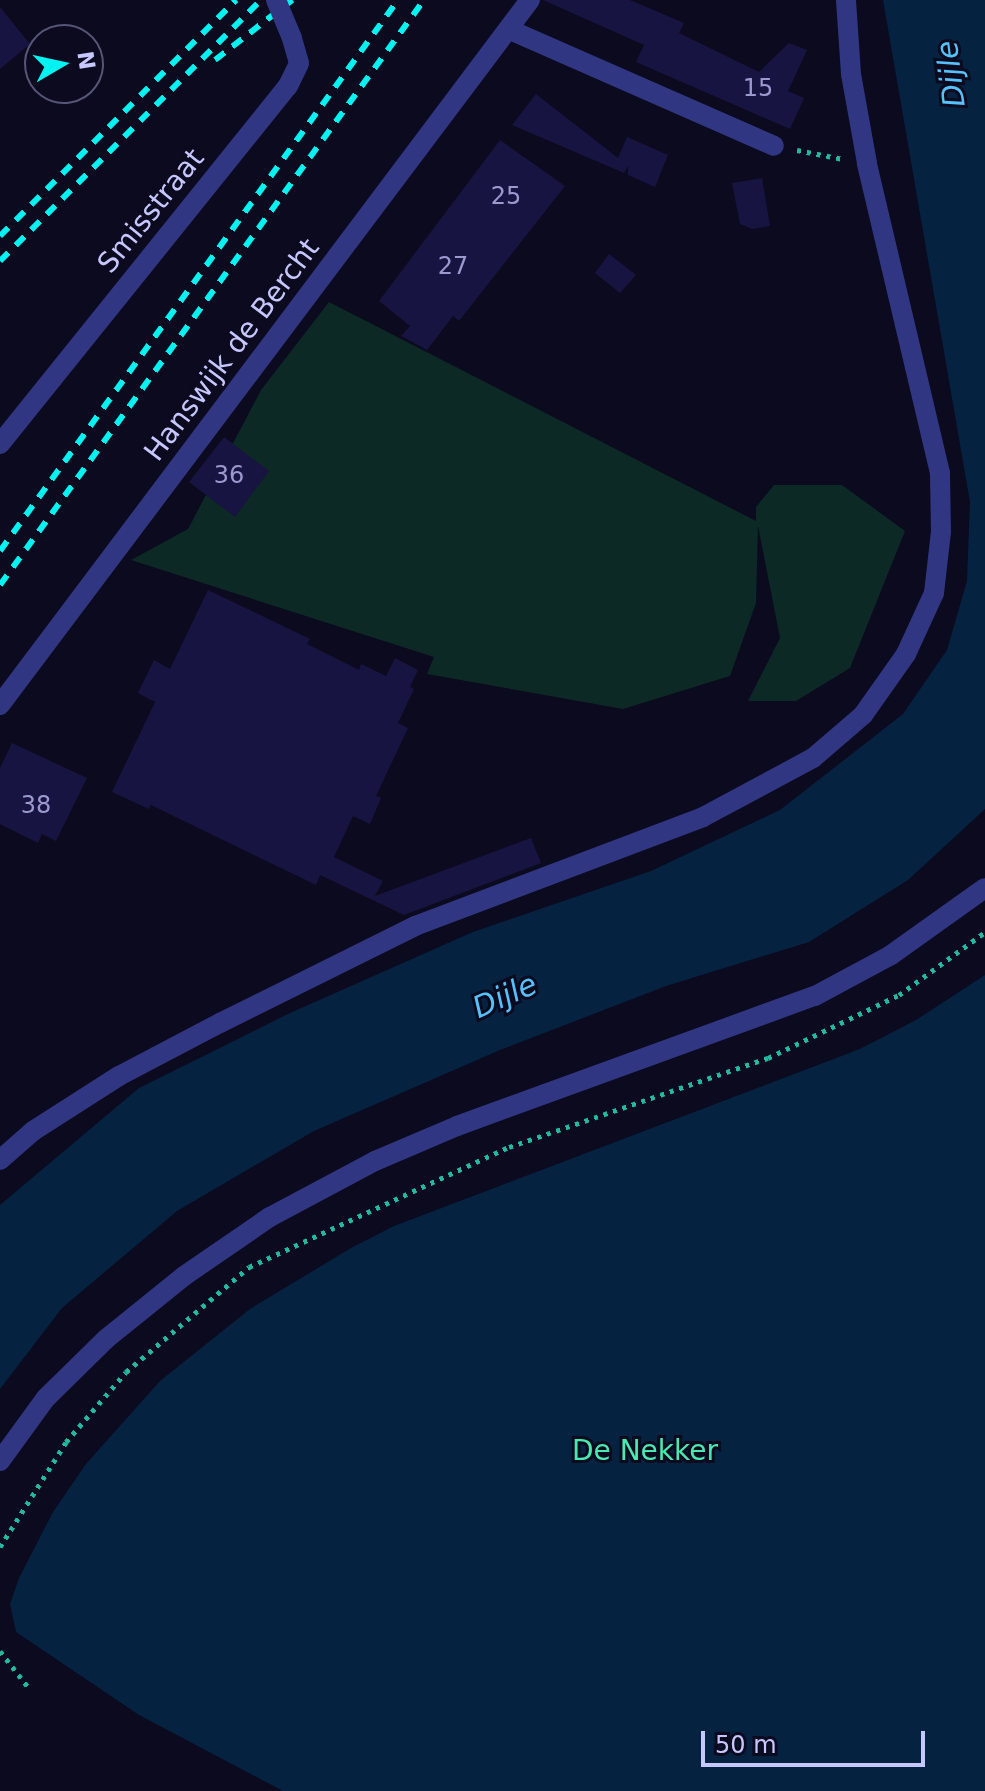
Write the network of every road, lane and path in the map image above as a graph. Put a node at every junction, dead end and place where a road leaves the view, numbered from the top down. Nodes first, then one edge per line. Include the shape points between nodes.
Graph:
1 (276, 0) edge
2 (530, 0) edge
3 (846, 0) edge
4 (510, 30) junction
5 (774, 146) joint
6 (867, 163) junction
7 (0, 444) edge
8 (0, 705) edge
9 (985, 888) edge
10 (985, 932) edge
11 (0, 1160) edge
12 (0, 1461) edge
13 (0, 1547) edge
14 (0, 1651) edge
15 (28, 1687) dead end

1 - 7 street, Smisstraat, bridge via 299,63 288,86
2 - 4 street, Hanswijk de Bercht
3 - 6 street via 851,74
4 - 5 street
4 - 8 street, Hanswijk de Bercht
5 - 6 path
6 - 11 street via 940,473 941,532 934,593 906,654 863,715 813,758 703,817 415,926 220,1023 119,1076 33,1131
9 - 12 street via 891,955 815,996 457,1126 375,1161 270,1217 106,1339 46,1398
10 - 13 path via 899,995 768,1058 509,1147 249,1267 126,1372 66,1442
14 - 15 path

